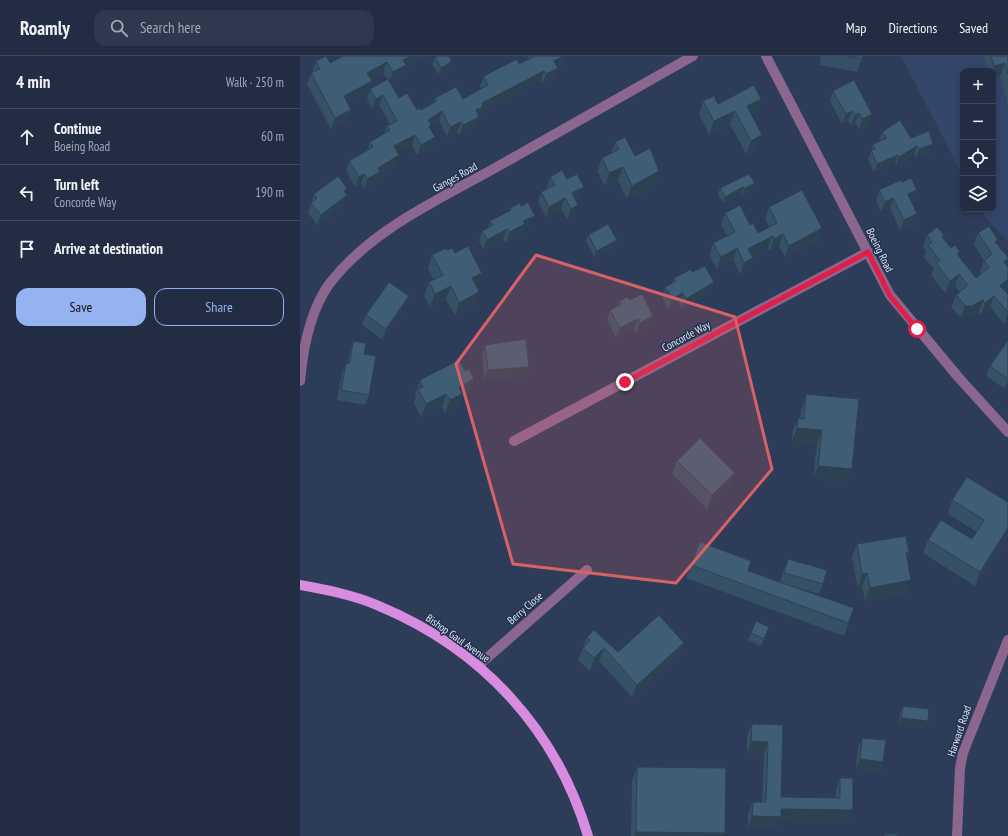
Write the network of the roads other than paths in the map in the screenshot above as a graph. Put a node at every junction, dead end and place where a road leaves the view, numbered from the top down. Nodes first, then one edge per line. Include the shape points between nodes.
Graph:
1 (693, 56) edge
2 (766, 56) edge
3 (868, 252) junction
4 (300, 381) edge
5 (1008, 432) edge
6 (514, 440) dead end
7 (587, 570) dead end
8 (300, 585) edge
9 (1008, 640) edge
10 (479, 665) junction
11 (588, 836) edge
12 (957, 836) edge

1 - 4 street, Ganges Road via 417,212 362,250 337,275 318,304 311,322
2 - 3 street, Boeing Road
3 - 5 street, Boeing Road via 897,305
3 - 6 street, Concorde Way
7 - 10 street, Berry Close
8 - 10 main road, Bishop Gaul Avenue via 329,590 378,605 422,626
9 - 12 street, Harward Road via 963,753
10 - 11 main road, Bishop Gaul Avenue via 519,705 551,751 571,790

